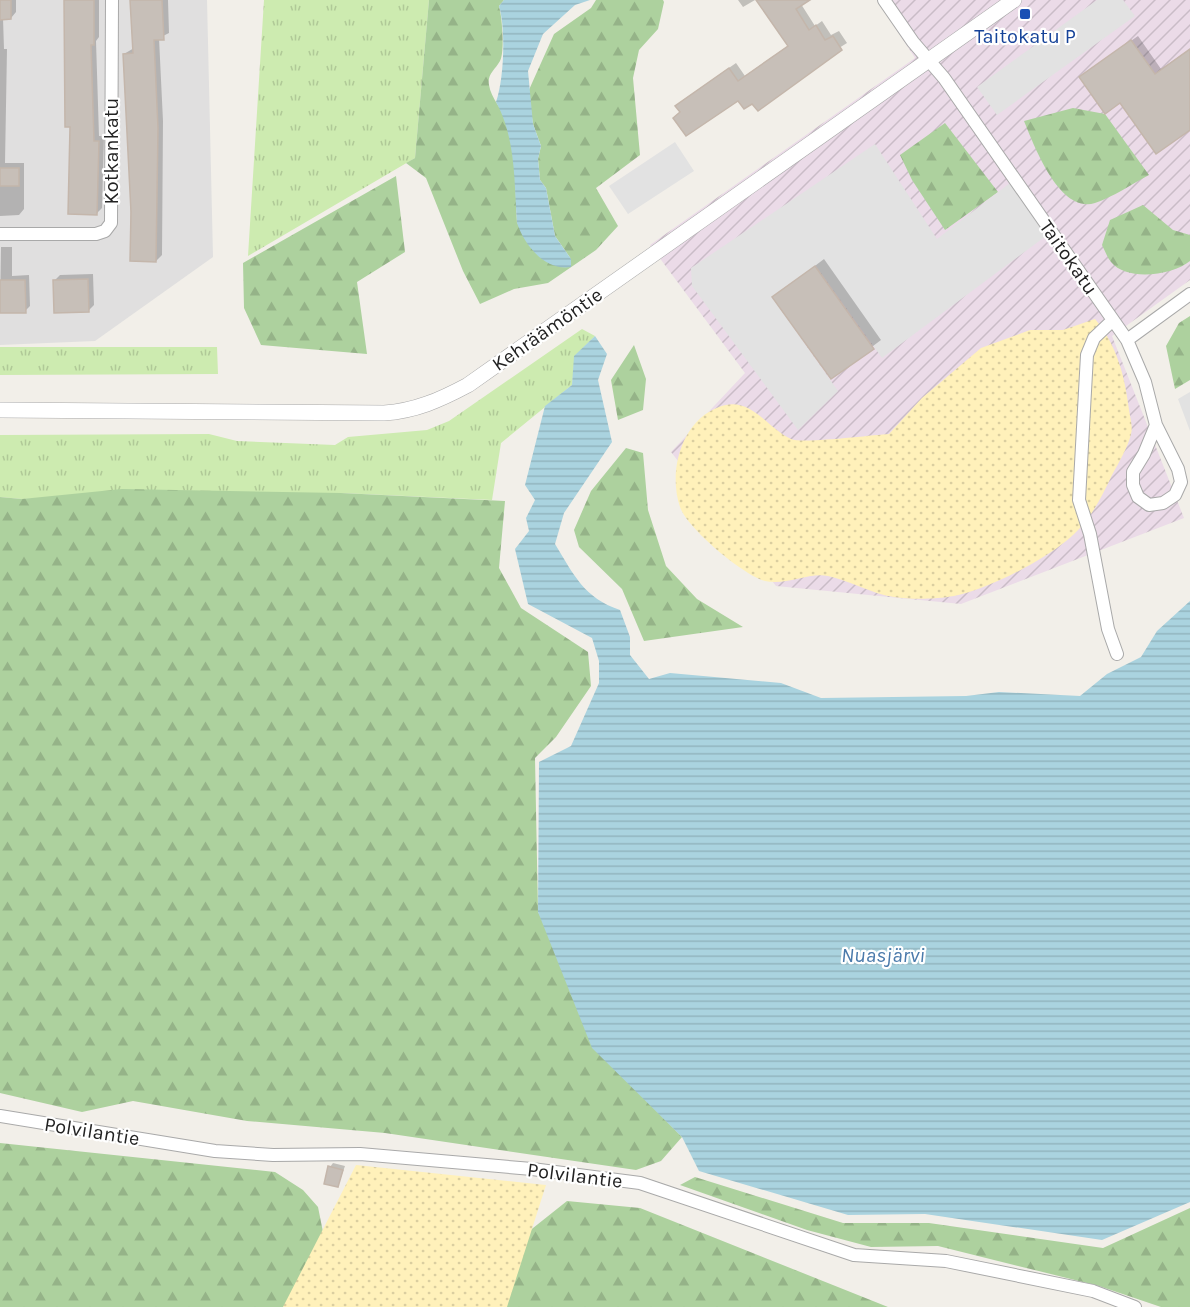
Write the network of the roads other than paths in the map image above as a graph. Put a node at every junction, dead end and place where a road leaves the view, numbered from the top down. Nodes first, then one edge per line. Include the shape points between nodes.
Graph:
1 (112, 0) edge
2 (884, 0) edge
3 (1014, 0) edge
4 (928, 62) junction
5 (0, 234) edge
6 (1190, 294) edge
7 (1113, 320) junction
8 (1127, 340) junction
9 (0, 410) edge
10 (1156, 425) junction
11 (1117, 654) dead end
12 (0, 1116) edge
13 (1135, 1307) edge

1 - 5 street, Kotkankatu via 111,223 96,234
2 - 4 street, Taitokatu
3 - 4 street, Kehräämöntie
4 - 7 street, Taitokatu via 951,87
4 - 9 street, Kehräämöntie via 468,385 434,402 408,411 384,413
6 - 8 street
7 - 8 street, Taitokatu
7 - 11 street via 1094,338 1087,355 1079,500
8 - 10 street, Taitokatu via 1145,382
10 - 10 street, Taitokatu via 1181,482 1175,495 1149,505 1138,497 1133,472
12 - 13 street, Polvilantie via 215,1151 360,1154 640,1183 855,1255 946,1261 1093,1291

